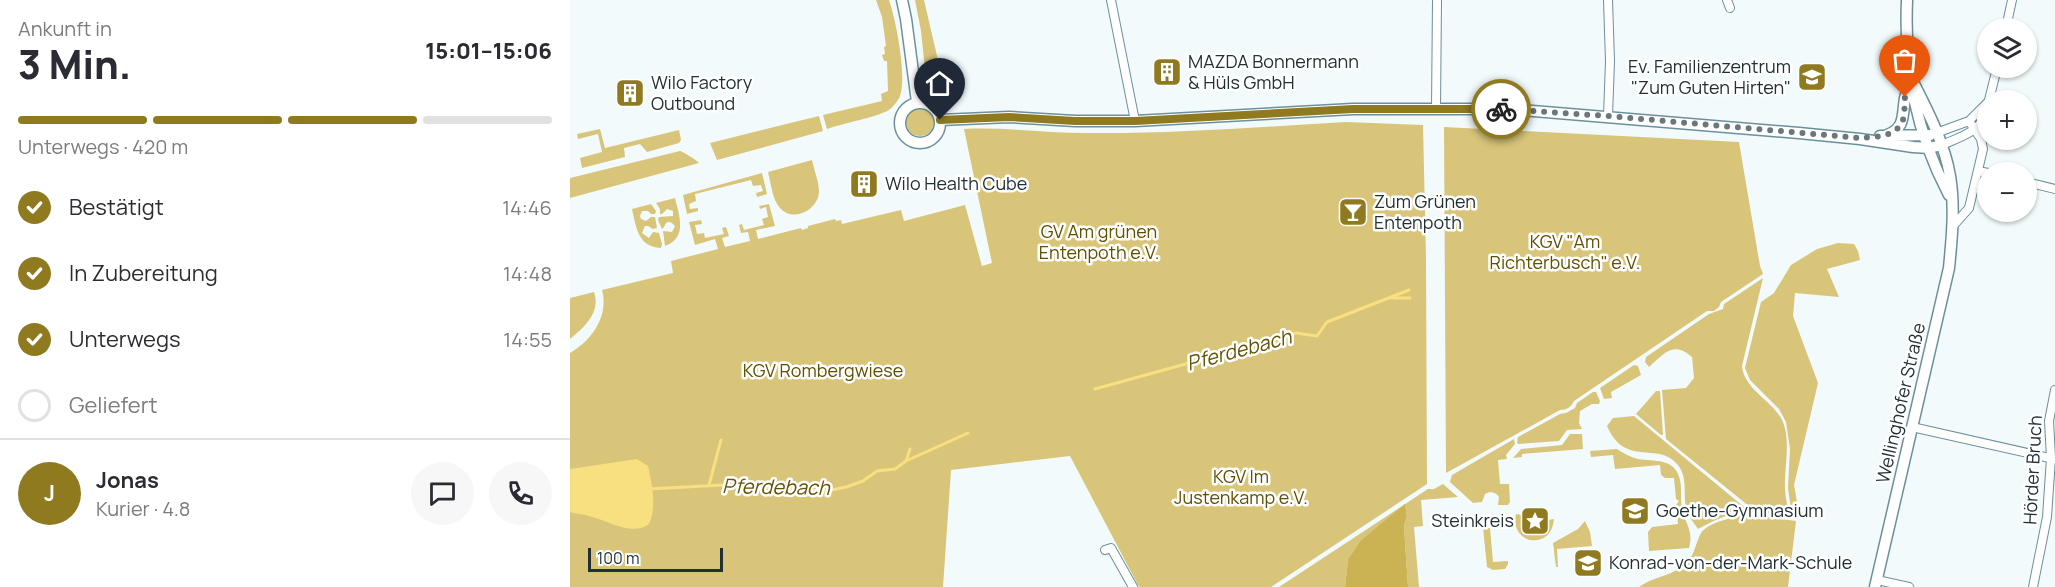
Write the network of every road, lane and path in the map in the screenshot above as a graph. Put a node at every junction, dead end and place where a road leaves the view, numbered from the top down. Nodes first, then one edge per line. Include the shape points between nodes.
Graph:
1 (902, 0) edge
2 (1112, 0) edge
3 (1437, 0) edge
4 (1608, 0) edge
5 (1907, 0) edge
6 (2012, 0) edge
7 (2008, 18) edge
8 (1911, 78) junction
9 (917, 102) junction
10 (1436, 109) junction
11 (1977, 112) edge
12 (1608, 116) junction
13 (940, 120) junction
14 (1135, 121) junction
15 (1968, 121) junction
16 (1975, 129) junction
17 (1936, 133) junction
18 (1885, 136) junction
19 (1923, 136) junction
20 (1860, 138) junction
21 (1942, 145) junction
22 (1929, 148) junction
23 (1980, 162) edge
24 (1977, 175) edge
25 (2037, 185) edge
26 (2055, 189) edge
27 (1951, 198) junction
28 (1953, 226) junction
29 (2055, 390) edge
30 (1912, 427) junction
31 (2053, 458) edge
32 (1105, 550) dead end
33 (1876, 584) edge
34 (1133, 587) edge
35 (1909, 587) edge
36 (2033, 587) edge

1 - 9 main road
2 - 14 street
3 - 10 street
4 - 12 street
5 - 8 main road
6 - 7 street
8 - 17 main road, Wellinghofer Straße
8 - 18 main road via 1901,125
8 - 19 main road, Wellinghofer Straße
9 - 13 main road via 929,104
9 - 13 main road via 900,116 899,126 908,140 928,142 937,135
10 - 12 main road
10 - 14 main road via 1353,109
11 - 15 street
12 - 20 main road
13 - 14 main road via 1009,117
15 - 16 street, Wellinghofer Straße
15 - 17 street
16 - 21 street
16 - 23 street, Wellinghofer Straße via 1983,149
17 - 19 main road
17 - 21 main road, Wellinghofer Straße
18 - 19 main road
18 - 20 main road
19 - 22 main road, Wellinghofer Straße
20 - 22 main road
21 - 22 main road
21 - 27 main road, Wellinghofer Straße
22 - 27 main road, Wellinghofer Straße
24 - 28 street, Wellinghofer Straße via 1968,208
25 - 26 street
27 - 28 main road, Wellinghofer Straße
28 - 30 main road, Wellinghofer Straße via 1949,268
29 - 31 street, Hörder Bruch via 2049,421
30 - 31 street
30 - 33 main road, Wellinghofer Straße
31 - 36 street, Hörder Bruch via 2047,517
32 - 34 street via 1111,548
33 - 35 street

